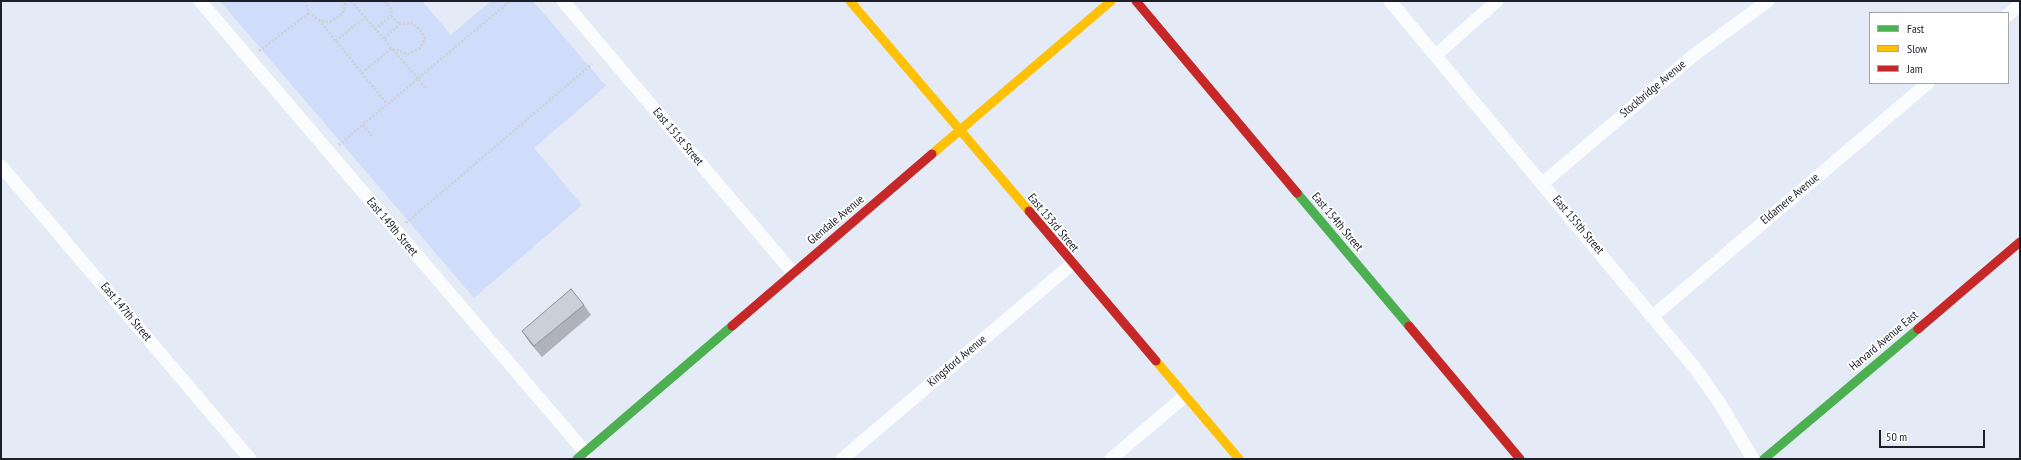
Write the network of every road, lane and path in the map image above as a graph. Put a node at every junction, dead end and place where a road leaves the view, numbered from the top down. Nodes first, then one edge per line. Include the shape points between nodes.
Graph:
1 (200, 1) edge
2 (305, 1) edge
3 (346, 1) edge
4 (351, 1) edge
5 (384, 1) edge
6 (510, 1) edge
7 (563, 1) edge
8 (850, 1) edge
9 (1111, 1) edge
10 (1136, 1) edge
11 (1390, 1) edge
12 (1497, 1) edge
13 (1768, 1) edge
14 (2020, 5) edge
15 (309, 13) junction
16 (2009, 14) edge
17 (391, 16) junction
18 (365, 17) junction
19 (319, 20) junction
20 (400, 24) junction
21 (375, 29) junction
22 (384, 39) junction
23 (336, 41) junction
24 (392, 48) junction
25 (259, 52) dead end
26 (1436, 55) junction
27 (592, 64) dead end
28 (362, 74) junction
29 (418, 78) junction
30 (1927, 84) edge
31 (426, 88) dead end
32 (387, 104) junction
33 (363, 125) junction
34 (960, 130) junction
35 (372, 136) dead end
36 (338, 145) dead end
37 (1, 166) edge
38 (1543, 183) junction
39 (404, 225) dead end
40 (2020, 242) edge
41 (1072, 264) junction
42 (793, 273) junction
43 (1653, 316) junction
44 (1185, 396) junction
45 (581, 456) edge
46 (250, 459) edge
47 (842, 459) edge
48 (1111, 459) edge
49 (1239, 459) edge
50 (1520, 459) edge
51 (1753, 459) edge
52 (1764, 459) edge

1 - 45 street, East 149th Street
2 - 15 path
3 - 19 path via 343,13 338,17 326,22
4 - 18 path
5 - 17 path via 392,10
6 - 29 path
7 - 42 street, East 151st Street
8 - 34 street, East 153rd Street
9 - 34 street, Glendale Avenue
10 - 50 street, East 154th Street
11 - 26 street, East 155th Street
12 - 26 street
13 - 38 street, Stockbridge Avenue via 1694,55
14 - 16 street
15 - 19 path
15 - 25 path
17 - 20 path
17 - 21 path
18 - 21 path
18 - 23 path
19 - 23 path
20 - 22 path
20 - 24 path via 412,23 425,39 420,48 408,54
21 - 22 path
22 - 24 path
23 - 28 path
24 - 28 path
24 - 29 path
26 - 38 street, East 155th Street
27 - 39 path
28 - 32 path
29 - 31 path
29 - 32 path
30 - 43 street, Eldamere Avenue
32 - 33 path
33 - 35 path
33 - 36 path
34 - 41 street, East 153rd Street
34 - 42 street, Glendale Avenue
37 - 46 street, East 147th Street
38 - 43 street, East 155th Street
40 - 52 street, Harvard Avenue East
41 - 44 street, East 153rd Street
41 - 47 street, Kingsford Avenue
42 - 45 street, Glendale Avenue
43 - 51 street, East 155th Street via 1720,402
44 - 48 street
44 - 49 street, East 153rd Street

